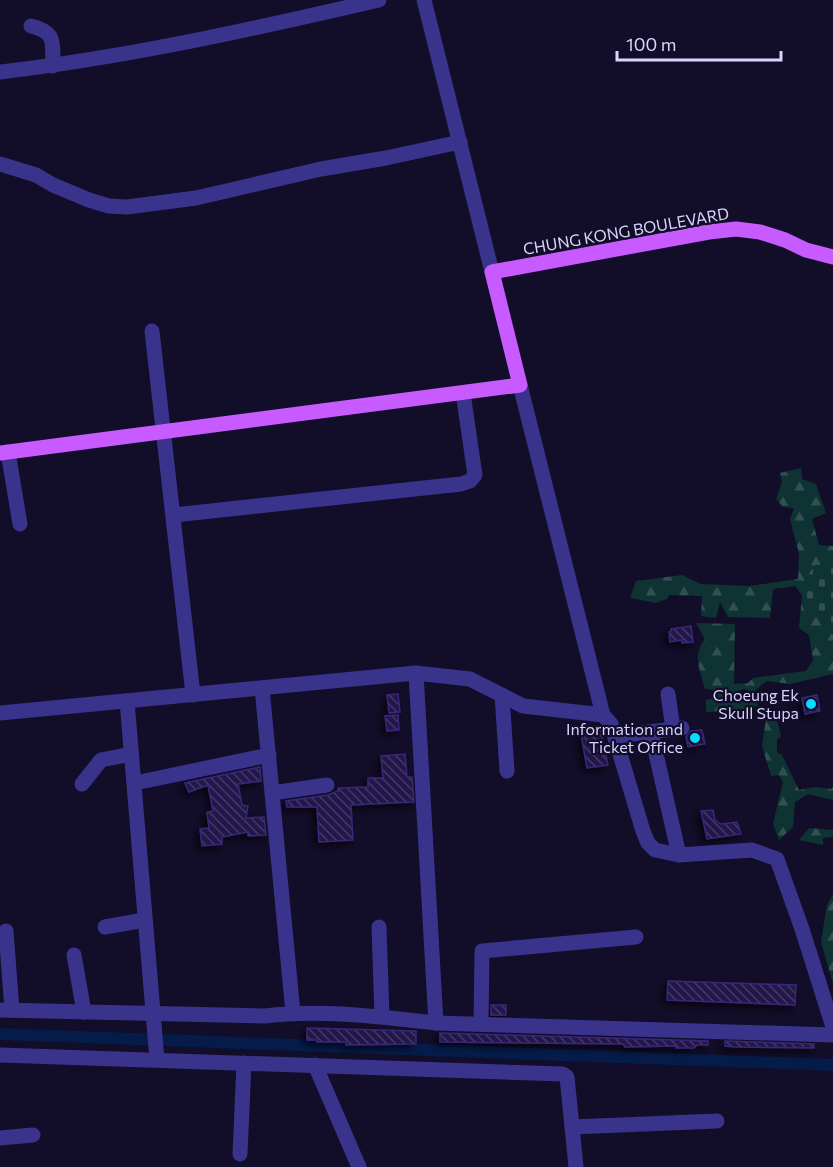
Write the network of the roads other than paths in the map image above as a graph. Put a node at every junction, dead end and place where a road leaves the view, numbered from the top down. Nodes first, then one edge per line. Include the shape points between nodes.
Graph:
1 (379, 0) edge
2 (424, 0) edge
3 (31, 26) dead end
4 (53, 66) junction
5 (0, 72) edge
6 (460, 142) junction
7 (0, 164) edge
8 (833, 257) edge
9 (492, 272) junction
10 (152, 331) dead end
11 (520, 386) junction
12 (464, 393) junction
13 (162, 432) junction
14 (4, 453) edge
15 (174, 515) junction
16 (20, 524) dead end
17 (416, 673) junction
18 (262, 688) junction
19 (668, 694) dead end
20 (193, 695) junction
21 (502, 695) junction
22 (128, 701) junction
23 (0, 713) edge
24 (603, 715) junction
25 (651, 732) junction
26 (616, 736) junction
27 (131, 754) junction
28 (268, 755) junction
29 (507, 771) dead end
30 (135, 783) junction
31 (82, 784) dead end
32 (327, 785) dead end
33 (272, 793) junction
34 (679, 855) junction
35 (144, 920) junction
36 (105, 927) dead end
37 (379, 927) dead end
38 (6, 931) dead end
39 (636, 937) dead end
40 (74, 955) dead end
41 (6, 1010) edge
42 (84, 1012) junction
43 (293, 1013) junction
44 (382, 1017) junction
45 (154, 1020) junction
46 (436, 1023) junction
47 (481, 1024) junction
48 (833, 1027) edge
49 (833, 1035) edge
50 (0, 1055) edge
51 (156, 1055) junction
52 (244, 1063) junction
53 (315, 1065) junction
54 (717, 1121) dead end
55 (572, 1127) junction
56 (33, 1135) dead end
57 (0, 1138) edge
58 (240, 1154) dead end
59 (359, 1167) edge
60 (576, 1167) edge

1 - 4 street via 226,36
2 - 6 street
3 - 4 street via 50,33
4 - 5 street
6 - 7 street via 321,169 220,194 127,207 88,200 36,175
6 - 9 street
8 - 9 main road, CHUNG KONG BOULEVARD via 760,232 736,230
9 - 11 main road
10 - 13 street
11 - 12 main road
11 - 24 street
12 - 13 main road
12 - 15 street via 475,475 470,481
13 - 14 main road
13 - 15 street
14 - 16 street
15 - 20 street
17 - 18 street
17 - 21 street via 470,679
17 - 46 street
18 - 20 street
18 - 28 street
19 - 25 street via 677,728
20 - 22 street
21 - 24 street via 523,706
21 - 29 street
22 - 23 street
22 - 27 street
24 - 26 street
25 - 26 street
25 - 34 street
26 - 34 street via 648,843 655,850
27 - 30 street
27 - 31 street via 101,759
28 - 30 street
28 - 33 street
30 - 35 street
32 - 33 street
33 - 43 street
34 - 48 street via 752,850 777,859
35 - 36 street
35 - 45 street
37 - 44 street
38 - 41 street
39 - 47 street via 482,951
40 - 42 street
41 - 42 street
42 - 45 street
43 - 44 street
43 - 45 street
44 - 46 street
45 - 51 street
46 - 47 street
47 - 49 street
50 - 51 street
51 - 52 street
52 - 53 street
52 - 58 street
53 - 55 street via 563,1074 567,1077
53 - 59 street
54 - 55 street
55 - 60 street
56 - 57 street

